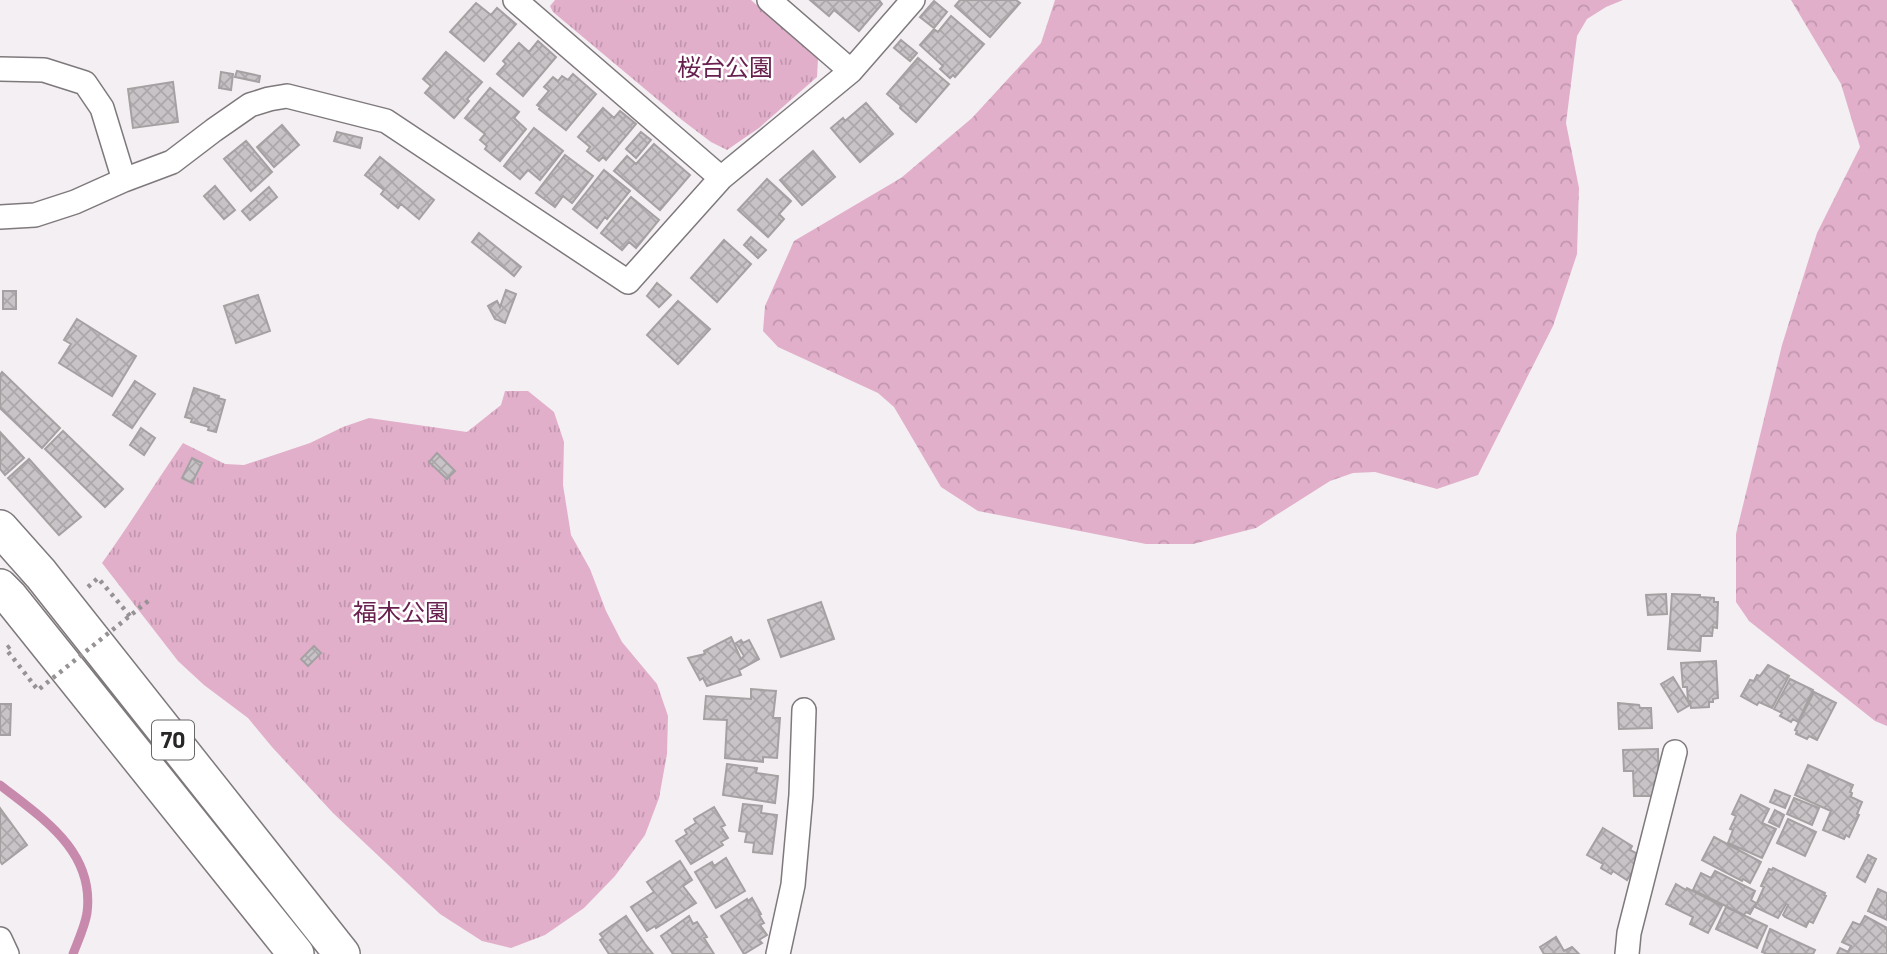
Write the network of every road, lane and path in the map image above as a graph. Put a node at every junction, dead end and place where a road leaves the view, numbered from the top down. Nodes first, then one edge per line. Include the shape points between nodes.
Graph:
1 (516, 0) edge
2 (769, 0) edge
3 (913, 0) edge
4 (0, 69) edge
5 (851, 71) junction
6 (721, 178) junction
7 (124, 180) junction
8 (0, 217) edge
9 (0, 528) edge
10 (41, 574) junction
11 (87, 587) dead end
12 (3, 595) edge
13 (152, 598) dead end
14 (130, 616) junction
15 (8, 652) dead end
16 (804, 710) dead end
17 (1675, 752) dead end
18 (0, 939) edge
19 (332, 942) edge
20 (293, 953) edge
21 (7, 954) edge
22 (778, 954) edge
23 (1627, 954) edge

1 - 6 street
2 - 5 street
3 - 5 street
4 - 7 street via 44,70 85,83 102,108
5 - 6 street
6 - 7 street via 628,282 386,121 287,96 250,105 173,162
7 - 8 street via 36,215
9 - 10 main road, 70
10 - 12 street
10 - 19 main road, 70
11 - 14 path, bridge via 98,579
12 - 20 main road, 70
13 - 14 path, bridge
14 - 15 path, bridge via 38,690
16 - 22 street via 793,885
17 - 23 street
18 - 21 street
19 - 20 street

